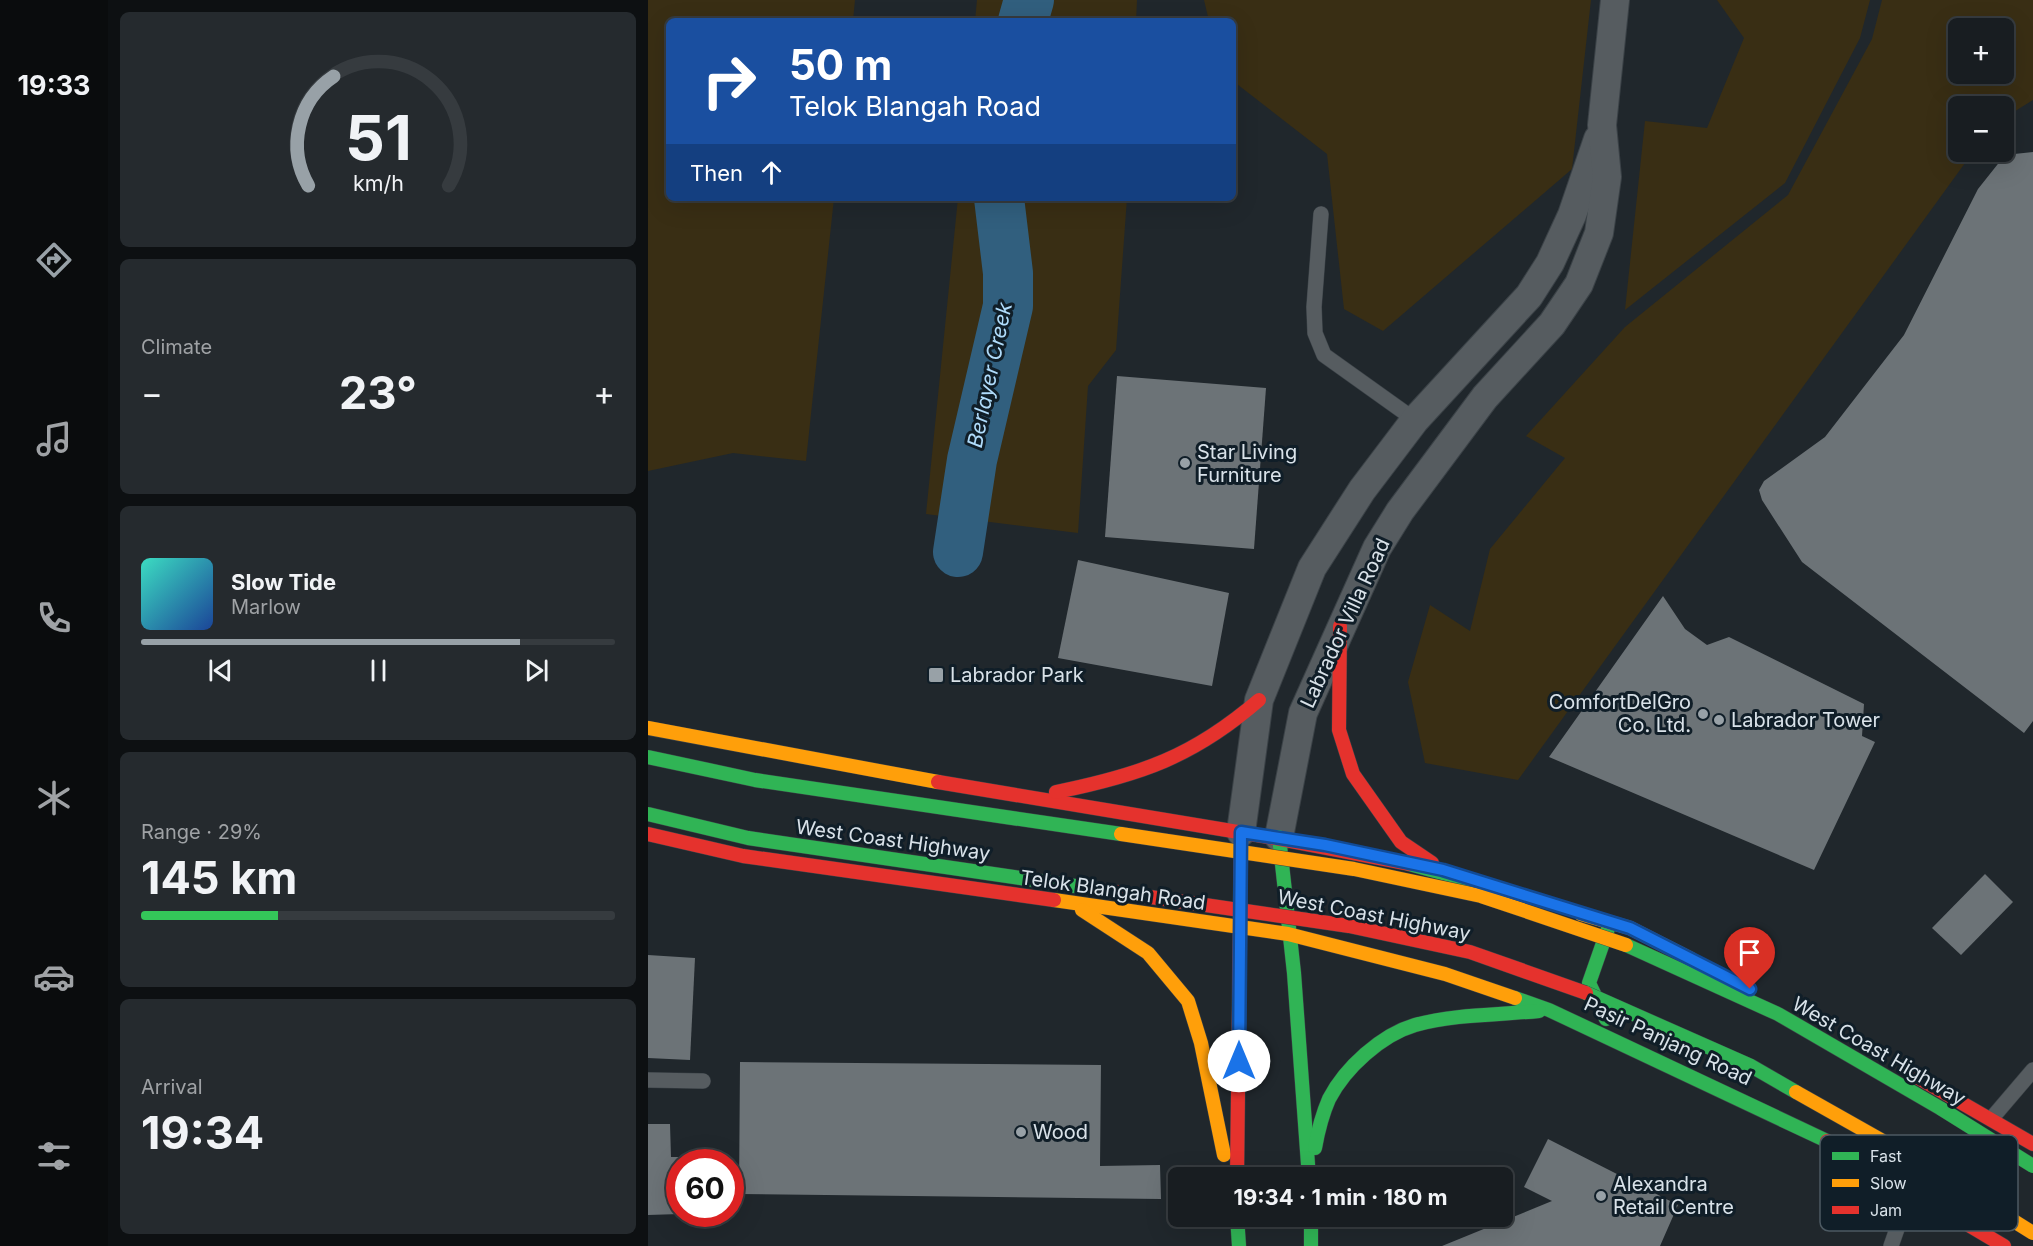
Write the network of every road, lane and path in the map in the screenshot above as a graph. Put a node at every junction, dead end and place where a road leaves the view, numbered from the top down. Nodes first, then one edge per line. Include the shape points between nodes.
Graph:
1 (1616, 0) edge
2 (1602, 125) junction
3 (1321, 213) dead end
4 (1419, 415) junction
5 (1460, 430) junction
6 (1340, 626) junction
7 (1259, 700) junction
8 (648, 728) edge
9 (648, 757) edge
10 (1033, 797) junction
11 (648, 814) edge
12 (1241, 832) junction
13 (648, 834) edge
14 (1279, 837) junction
15 (1443, 870) junction
16 (1544, 902) dead end
17 (1072, 904) junction
18 (1566, 909) dead end
19 (1610, 923) junction
20 (1239, 927) junction
21 (1288, 934) junction
22 (1549, 1010) junction
23 (1615, 1038) junction
24 (1861, 1045) dead end
25 (1901, 1068) dead end
26 (2033, 1071) edge
27 (648, 1080) edge
28 (703, 1081) dead end
29 (1992, 1118) junction
30 (1872, 1135) edge
31 (1983, 1135) edge
32 (1820, 1137) edge
33 (2033, 1144) edge
34 (2018, 1157) edge
35 (2033, 1166) edge
36 (1226, 1167) edge
37 (1237, 1167) edge
38 (1308, 1167) edge
39 (1311, 1167) edge
40 (2018, 1224) edge
41 (1238, 1227) edge
42 (1311, 1227) edge
43 (1896, 1231) edge
44 (1980, 1231) edge
45 (2033, 1233) edge
46 (1239, 1246) edge
47 (1311, 1246) edge
48 (1891, 1246) edge
49 (2004, 1246) edge

1 - 2 street, Labrador Villa Road
2 - 4 street, Labrador Villa Road via 1583,185 1550,263 1529,296
2 - 5 street, Labrador Villa Road via 1607,177 1599,232 1580,284 1552,324
3 - 4 lane via 1314,307 1315,333 1324,355
4 - 5 street, Labrador Villa Road via 1450,395 1462,398
4 - 7 street, Labrador Villa Road via 1362,490 1312,568
5 - 6 street, Labrador Villa Road via 1377,548
6 - 14 street, Labrador Villa Road via 1303,713
6 - 15 main road via 1339,730 1353,774 1401,842
7 - 10 main road via 1235,722 1171,762 1101,784
7 - 12 street, Labrador Villa Road
8 - 10 main road
9 - 31 main road, West Coast Highway, bridge via 755,780 1354,869 1481,896 1616,941 1778,1014
10 - 12 main road
11 - 30 main road, West Coast Highway, bridge via 748,838 1349,926 1470,952 1596,996 1751,1066
12 - 14 main road
12 - 20 main road
13 - 17 main road, Telok Blangah Road via 743,856
14 - 15 main road
14 - 21 main road
15 - 16 main road
17 - 20 main road, Telok Blangah Road
17 - 36 main road via 1148,953 1188,1001 1201,1043
18 - 19 main road
19 - 23 main road via 1590,982
19 - 24 main road via 1630,928
20 - 21 main road, Telok Blangah Road
20 - 37 main road
21 - 22 main road, Pasir Panjang Road via 1445,974
21 - 38 main road
22 - 23 main road, Pasir Panjang Road
22 - 39 main road via 1414,1025 1392,1036 1356,1066 1334,1092 1321,1121
23 - 32 main road, Pasir Panjang Road
25 - 29 main road
26 - 29 lane
27 - 28 lane
29 - 33 main road
34 - 35 main road, West Coast Highway, bridge
40 - 45 main road, West Coast Highway, bridge
41 - 46 main road
42 - 47 main road
43 - 48 lane
44 - 49 main road, Pasir Panjang Road

